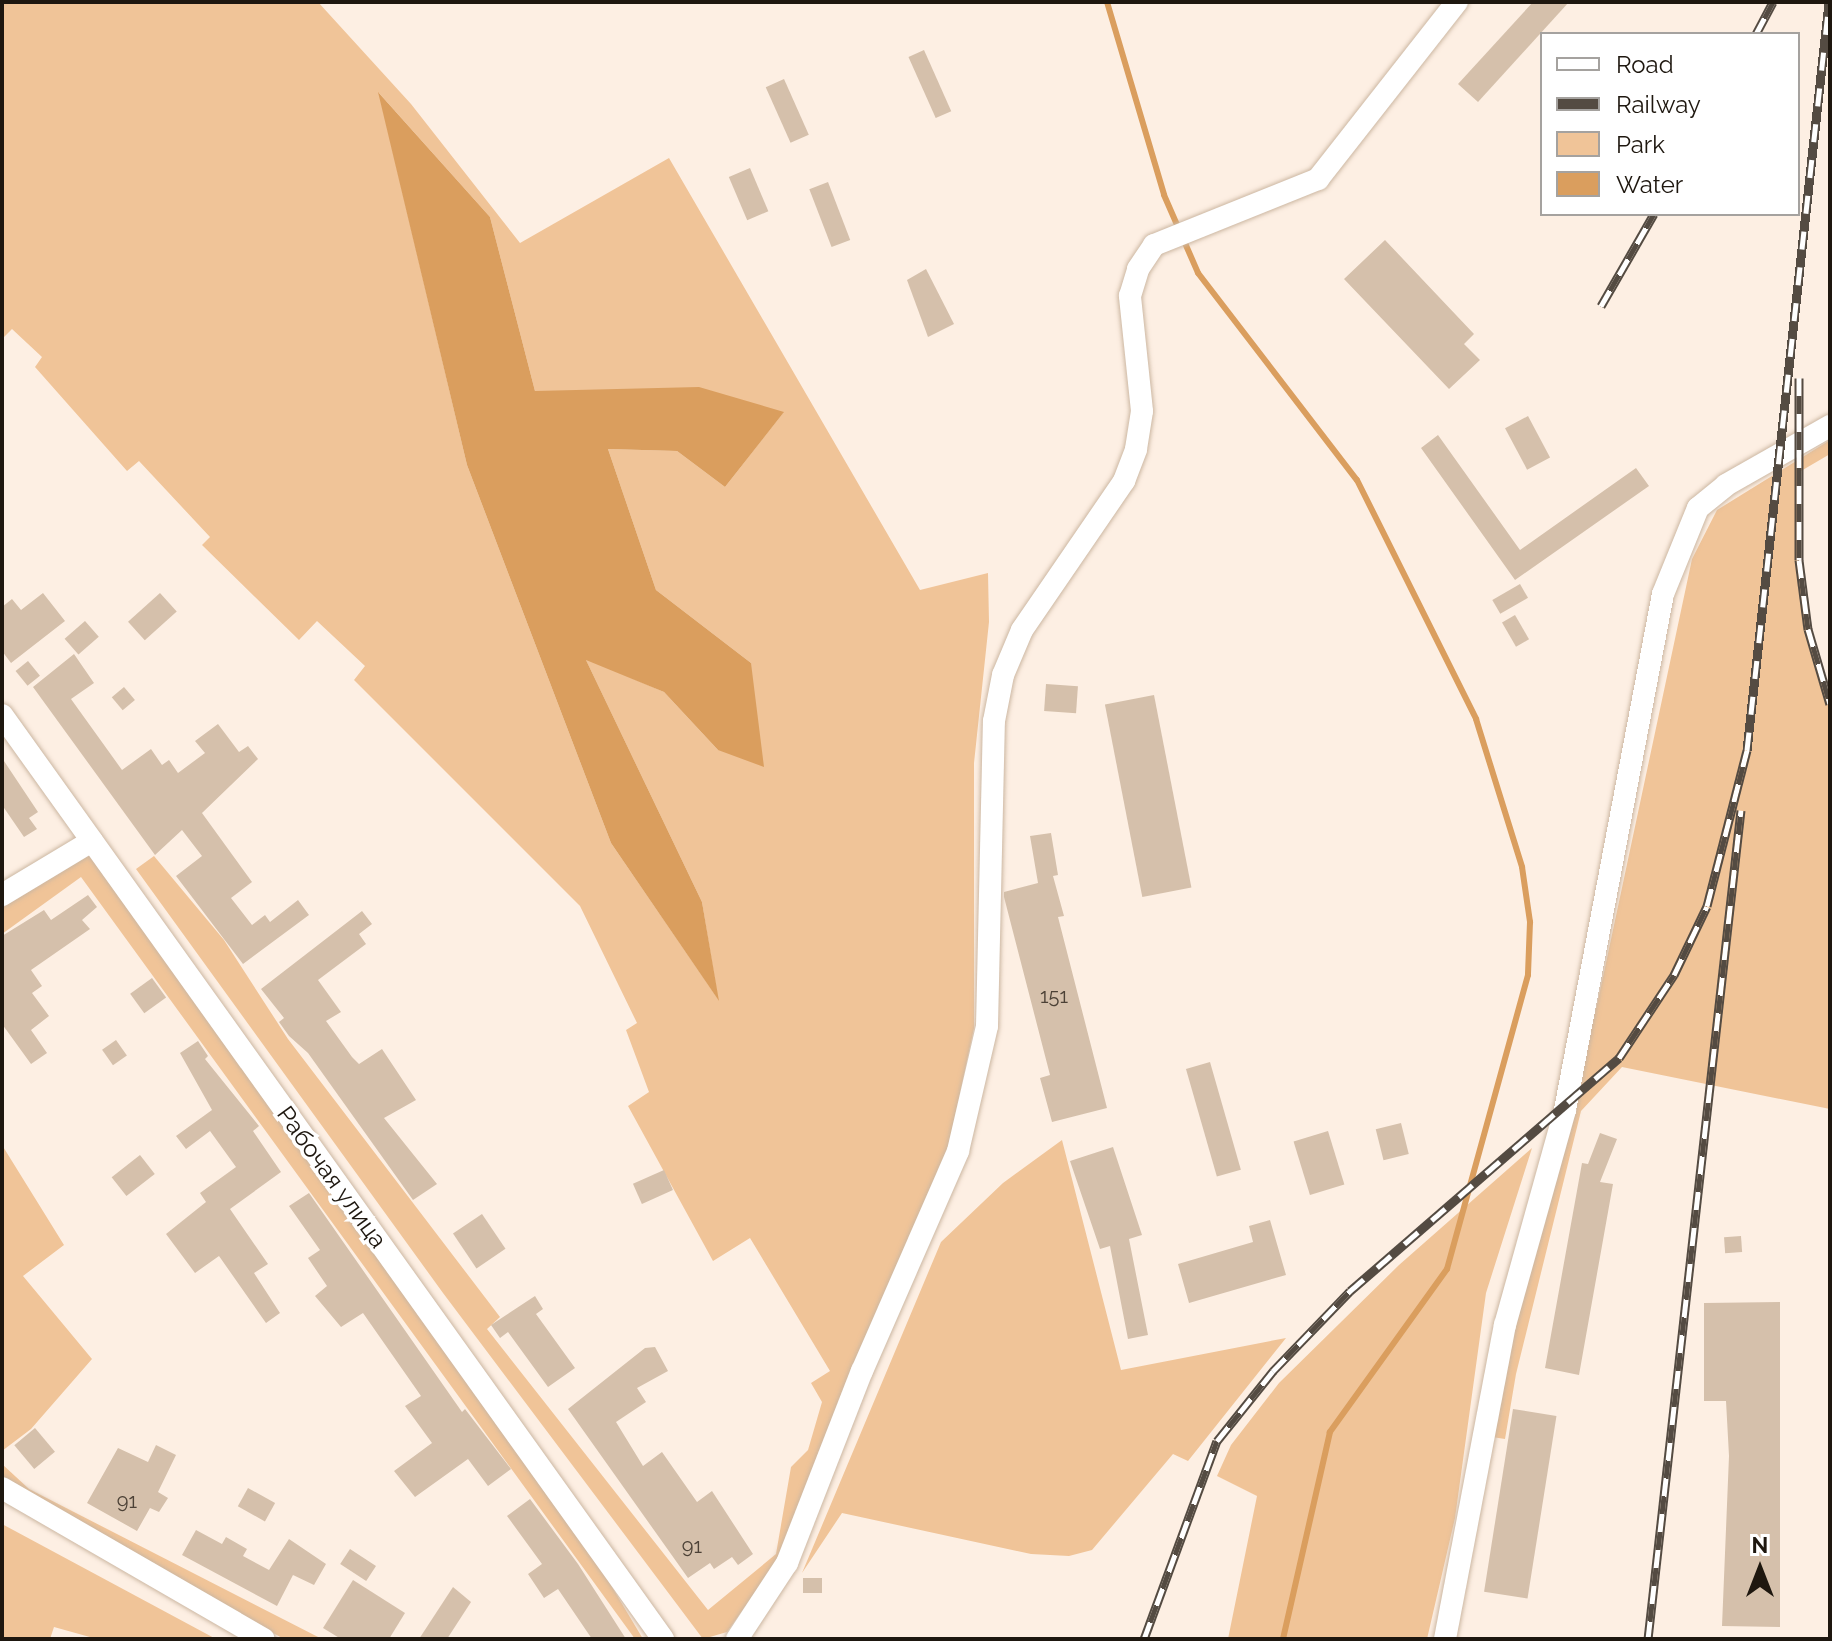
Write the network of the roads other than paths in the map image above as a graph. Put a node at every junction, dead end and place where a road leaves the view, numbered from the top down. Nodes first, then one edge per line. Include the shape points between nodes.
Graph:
1 (1457, 2) edge
2 (1830, 426) edge
3 (2, 715) edge
4 (92, 841) junction
5 (2, 895) edge
6 (2, 1488) edge
7 (264, 1639) edge
8 (663, 1639) edge
9 (737, 1639) edge
10 (1445, 1639) edge

1 - 9 street via 1318,179 1154,245 1138,269 1130,296 1142,411 1136,449 1124,481 1022,630 1003,675 994,721 987,1026 958,1151 862,1371 787,1563
2 - 10 street via 1726,485 1698,508 1663,594 1565,1110 1505,1325
3 - 4 street, Рабочая улица
4 - 5 street
4 - 8 street, Рабочая улица
6 - 7 street

